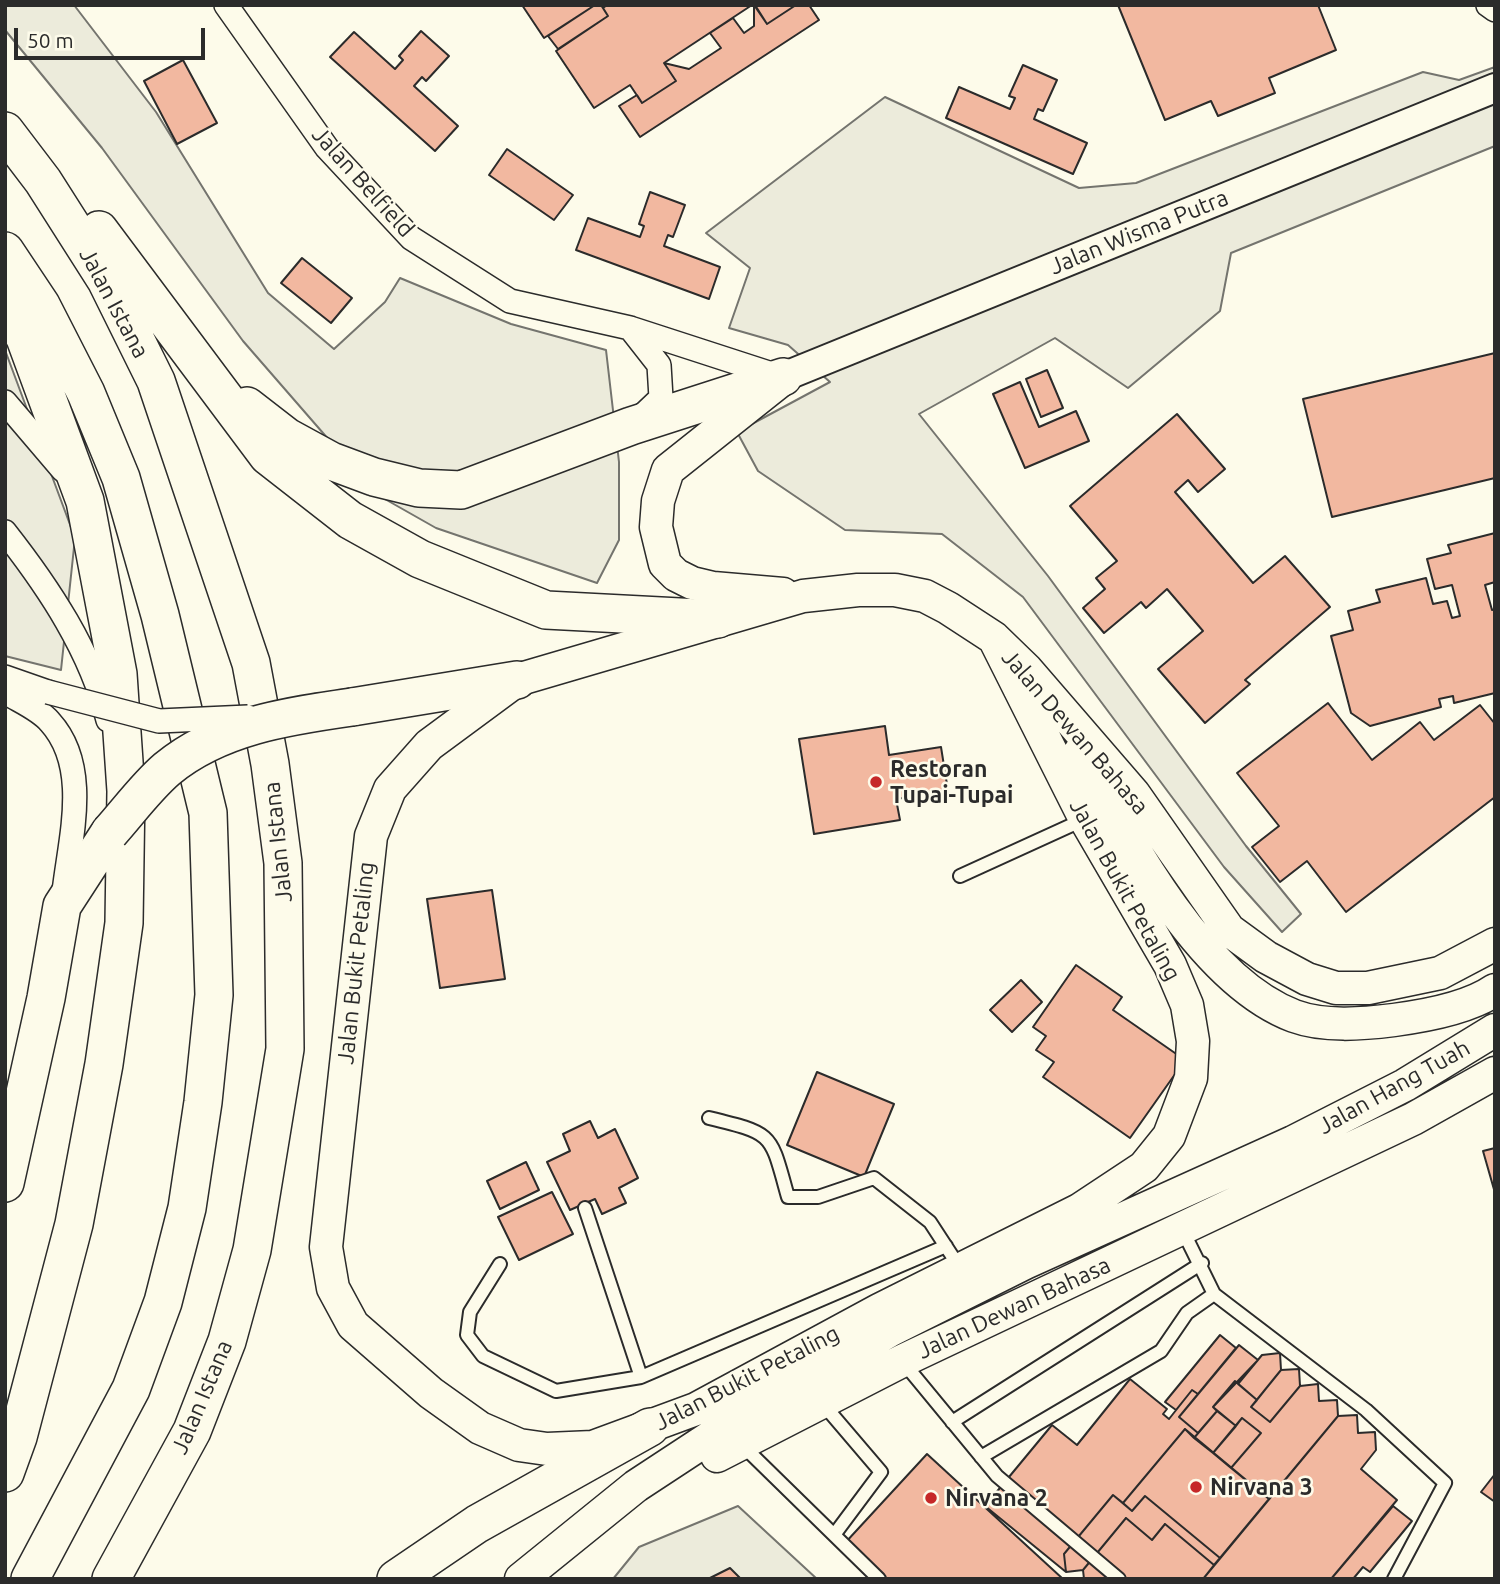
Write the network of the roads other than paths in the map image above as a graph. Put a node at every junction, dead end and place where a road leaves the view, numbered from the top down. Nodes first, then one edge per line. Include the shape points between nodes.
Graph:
1 (226, 5) edge
2 (1488, 5) edge
3 (1495, 10) edge
4 (1495, 88) edge
5 (5, 120) edge
6 (5, 131) edge
7 (5, 251) edge
8 (5, 302) edge
9 (630, 328) junction
10 (208, 374) junction
11 (783, 377) junction
12 (5, 402) edge
13 (631, 426) junction
14 (85, 501) junction
15 (5, 532) edge
16 (803, 596) junction
17 (718, 619) junction
18 (994, 638) junction
19 (5, 677) edge
20 (517, 680) junction
21 (5, 692) edge
22 (1052, 698) junction
23 (292, 715) junction
24 (126, 791) junction
25 (1085, 819) junction
26 (960, 876) dead end
27 (62, 906) junction
28 (1495, 944) edge
29 (1495, 990) edge
30 (1495, 1030) edge
31 (1495, 1073) edge
32 (709, 1118) dead end
33 (1293, 1142) joint
34 (5, 1183) edge
35 (585, 1208) dead end
36 (1182, 1228) junction
37 (953, 1258) junction
38 (1202, 1263) junction
39 (500, 1264) dead end
40 (1214, 1293) junction
41 (891, 1330) junction
42 (902, 1361) junction
43 (641, 1377) junction
44 (821, 1401) junction
45 (696, 1409) junction
46 (952, 1422) junction
47 (650, 1427) junction
48 (739, 1443) junction
49 (981, 1457) junction
50 (5, 1473) edge
51 (834, 1535) junction
52 (532, 1569) edge
53 (30, 1579) edge
54 (111, 1579) edge
55 (396, 1579) edge
56 (879, 1579) edge
57 (1119, 1579) edge
58 (1394, 1579) edge

1 - 9 street, Jalan Belfield via 327,148 411,238 510,301
2 - 3 street
4 - 11 street, Jalan Wisma Putra
5 - 10 main road via 73,195
6 - 54 main road, Jalan Istana via 106,280 156,380 251,663 283,863 285,1049 252,1250 227,1341 192,1431
7 - 53 main road via 41,305 86,393 121,478 157,603 208,813 214,995 187,1209 163,1302 131,1389
8 - 14 main road via 25,338
9 - 11 street, Jalan Belfield
9 - 13 street via 659,365 661,398
10 - 13 main road via 287,436 331,461 419,488 461,490
10 - 17 main road via 268,456 349,520 420,559 546,610
11 - 13 main road
11 - 16 main road via 668,470 656,527 665,564 692,583
12 - 14 street via 51,452
14 - 24 main road via 118,674
15 - 24 street via 57,604 100,690
16 - 17 main road, Jalan Dewan Bahasa
16 - 18 main road, Jalan Dewan Bahasa via 858,590 925,596
17 - 20 main road, Jalan Dewan Bahasa
18 - 22 main road, Jalan Dewan Bahasa
18 - 25 main road, Jalan Bukit Petaling
19 - 23 street, bridge via 159,721
20 - 23 main road, bridge
20 - 47 main road, Jalan Bukit Petaling via 429,745 390,789 370,836 331,1184 326,1247 332,1288 353,1325 385,1355 480,1428 499,1437 547,1449 593,1447
21 - 27 street via 48,719 67,745 75,803
22 - 28 main road, Jalan Dewan Bahasa via 1133,794 1229,930 1266,957 1307,979 1336,988 1368,988 1440,973
22 - 29 main road, Jalan Hang Tuah via 1148,874 1208,952 1253,993 1294,1016 1332,1023 1407,1019
23 - 27 main road, bridge via 214,738 167,769 110,832
24 - 50 main road via 124,923 104,1064 74,1224
25 - 26 lane
25 - 37 main road, Jalan Bukit Petaling via 1170,965 1187,1005 1193,1041 1191,1078 1169,1136 1144,1167 1079,1210
27 - 34 main road
30 - 33 main road, Jalan Hang Tuah via 1405,1085
31 - 36 main road, Jalan Dewan Bahasa via 1413,1118
32 - 37 lane via 758,1130 774,1148 788,1198 818,1197 874,1178 930,1222
33 - 41 main road, Jalan Dewan Bahasa via 1025,1263
35 - 43 lane
36 - 38 lane
36 - 42 main road, Jalan Dewan Bahasa
37 - 43 lane
37 - 45 main road, Jalan Bukit Petaling
38 - 40 lane
38 - 46 lane
39 - 43 lane via 471,1312 467,1335 483,1356 556,1391
40 - 49 lane via 1187,1313 1161,1351
40 - 58 lane via 1366,1410 1445,1483
41 - 45 main road
41 - 52 main road, Jalan Dewan Bahasa via 636,1486
42 - 44 main road, Jalan Dewan Bahasa
42 - 46 lane
44 - 48 main road, Jalan Dewan Bahasa
44 - 51 lane via 880,1472
45 - 47 main road, Jalan Bukit Petaling
46 - 49 lane
47 - 55 main road via 477,1524
48 - 51 lane
48 - 52 main road, Jalan Dewan Bahasa
49 - 57 lane via 997,1476
51 - 56 lane

